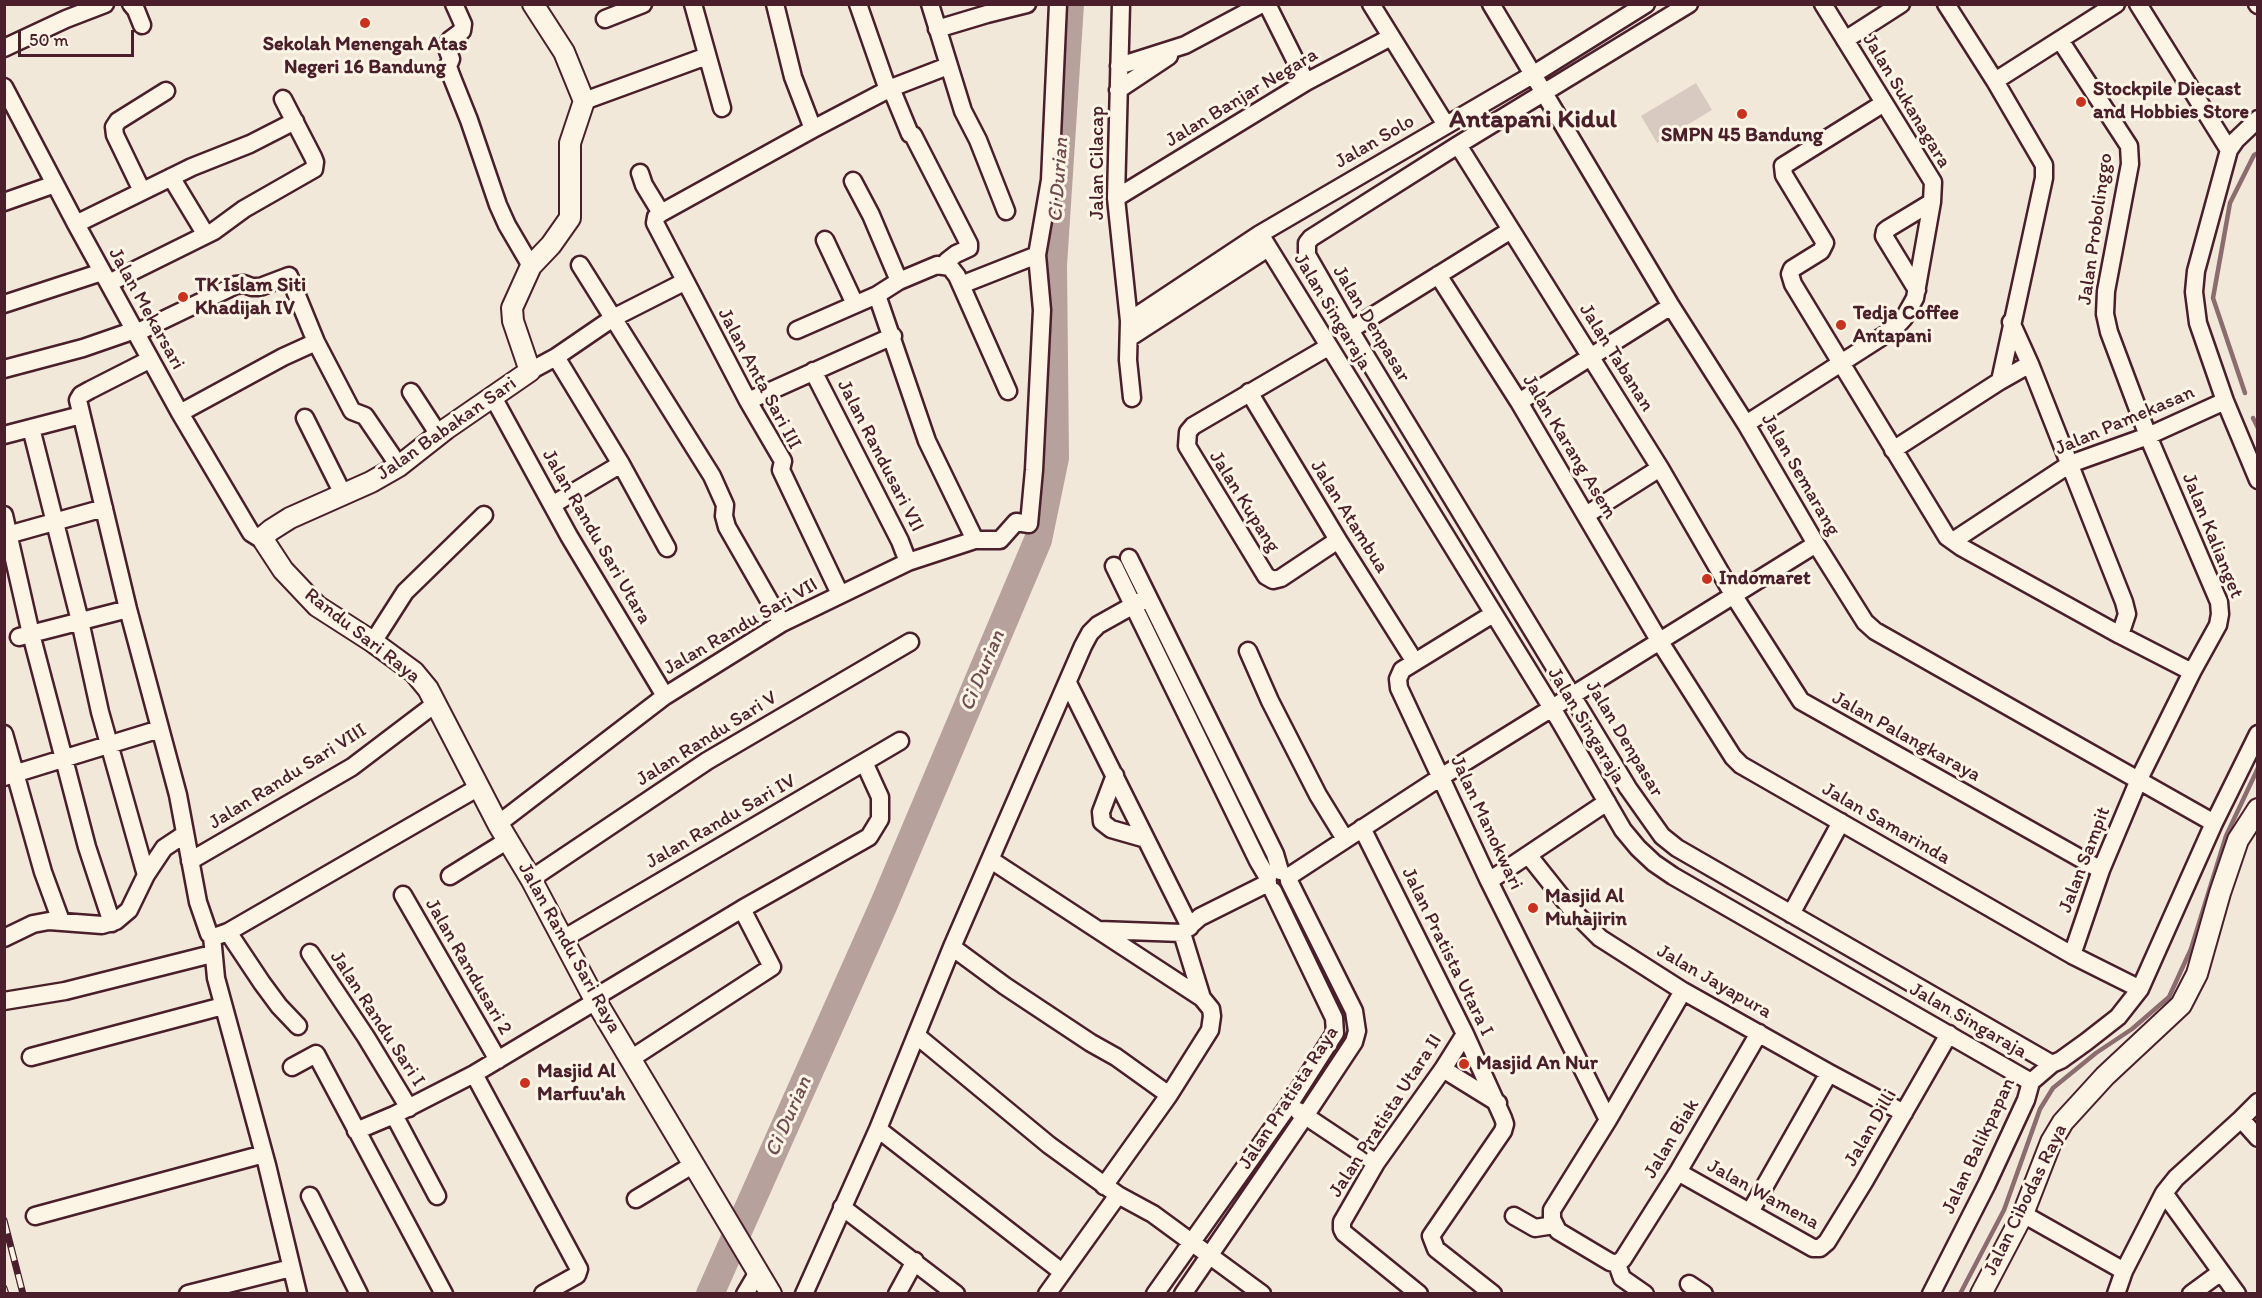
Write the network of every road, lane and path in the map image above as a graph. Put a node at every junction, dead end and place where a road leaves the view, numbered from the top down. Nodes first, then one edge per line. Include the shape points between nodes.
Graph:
1 (105, 4) edge
2 (131, 4) edge
3 (454, 4) edge
4 (533, 4) edge
5 (643, 4) edge
6 (693, 4) edge
7 (775, 4) edge
8 (858, 4) edge
9 (930, 4) edge
10 (1027, 4) edge
11 (1058, 4) edge
12 (1121, 4) edge
13 (1262, 4) edge
14 (1268, 4) edge
15 (1371, 4) edge
16 (1491, 4) edge
17 (1646, 4) edge
18 (1689, 4) edge
19 (1823, 4) edge
20 (1901, 4) edge
21 (1946, 4) edge
22 (2116, 4) edge
23 (2138, 4) edge
24 (62, 12) edge
25 (605, 19) dead end
26 (142, 25) dead end
27 (937, 29) junction
28 (1391, 37) junction
29 (1845, 40) junction
30 (2060, 40) junction
31 (1185, 45) junction
32 (4, 48) edge
33 (707, 56) junction
34 (948, 66) junction
35 (1119, 66) junction
36 (1995, 81) junction
37 (1306, 82) junction
38 (1540, 84) junction
39 (4, 87) edge
40 (889, 89) junction
41 (166, 90) dead end
42 (1118, 90) junction
43 (283, 99) dead end
44 (584, 101) junction
45 (1884, 103) junction
46 (9, 105) edge
47 (722, 108) dead end
48 (295, 121) junction
49 (1446, 125) junction
50 (813, 129) junction
51 (2254, 129) edge
52 (1458, 145) junction
53 (2229, 150) junction
54 (640, 173) dead end
55 (171, 177) junction
56 (853, 182) dead end
57 (55, 184) junction
58 (142, 191) junction
59 (1116, 198) junction
60 (4, 202) edge
61 (1932, 202) junction
62 (1006, 211) dead end
63 (661, 213) junction
64 (76, 224) junction
65 (1511, 230) junction
66 (206, 235) junction
67 (825, 240) dead end
68 (1264, 241) junction
69 (1037, 255) junction
70 (580, 265) dead end
71 (531, 266) junction
72 (945, 266) junction
73 (1438, 275) junction
74 (105, 278) junction
75 (899, 281) junction
76 (684, 282) junction
77 (961, 285) junction
78 (1917, 290) junction
79 (878, 295) junction
80 (4, 304) edge
81 (855, 304) junction
82 (1671, 306) junction
83 (613, 318) junction
84 (1129, 321) junction
85 (2011, 322) junction
86 (797, 330) dead end
87 (1350, 330) junction
88 (136, 332) junction
89 (893, 336) junction
90 (1129, 338) junction
91 (316, 342) junction
92 (1328, 347) junction
93 (556, 357) junction
94 (1590, 357) junction
95 (150, 360) junction
96 (1841, 364) junction
97 (2030, 364) junction
98 (4, 369) edge
99 (813, 370) junction
100 (530, 371) junction
101 (2000, 381) junction
102 (1008, 391) dead end
103 (411, 392) dead end
104 (1249, 392) junction
105 (493, 397) junction
106 (1132, 398) dead end
107 (748, 401) junction
108 (2225, 401) junction
109 (1519, 402) junction
110 (180, 412) junction
111 (81, 415) junction
112 (305, 418) dead end
113 (1746, 424) junction
114 (31, 428) junction
115 (4, 435) edge
116 (439, 435) junction
117 (2148, 436) junction
118 (1893, 450) junction
119 (621, 464) junction
120 (2070, 464) junction
121 (399, 466) junction
122 (1660, 468) junction
123 (2258, 480) edge
124 (343, 494) junction
125 (552, 505) junction
126 (105, 508) junction
127 (484, 514) dead end
128 (4, 515) edge
129 (1586, 515) junction
130 (54, 522) junction
131 (7, 536) edge
132 (975, 540) junction
133 (1338, 540) junction
134 (264, 541) junction
135 (1953, 541) junction
136 (1816, 544) junction
137 (667, 548) dead end
138 (908, 562) junction
139 (1121, 562) dead end
140 (840, 594) junction
141 (1734, 596) junction
142 (1140, 601) junction
143 (129, 609) junction
144 (1493, 614) junction
145 (80, 621) junction
146 (782, 623) junction
147 (2120, 635) junction
148 (25, 636) junction
149 (373, 642) junction
150 (910, 642) dead end
151 (1660, 642) junction
152 (1248, 651) dead end
153 (1415, 662) junction
154 (2192, 672) junction
155 (1068, 683) junction
156 (666, 696) junction
157 (1563, 702) junction
158 (435, 704) junction
159 (160, 729) junction
160 (4, 734) edge
161 (2258, 734) edge
162 (900, 741) dead end
163 (109, 745) junction
164 (64, 759) junction
165 (864, 762) junction
166 (1115, 775) junction
167 (10, 776) edge
168 (1441, 777) junction
169 (2139, 780) junction
170 (479, 787) junction
171 (1607, 802) junction
172 (2258, 809) edge
173 (1841, 822) junction
174 (2214, 823) junction
175 (1362, 828) junction
176 (503, 832) junction
177 (185, 834) junction
178 (1146, 839) junction
179 (1345, 839) junction
180 (1529, 856) junction
181 (991, 860) junction
182 (190, 861) junction
183 (2101, 870) junction
184 (146, 875) junction
185 (450, 876) dead end
186 (531, 879) junction
187 (1489, 880) junction
188 (1277, 881) junction
189 (403, 895) dead end
190 (742, 909) junction
191 (1791, 914) junction
192 (61, 921) junction
193 (112, 923) junction
194 (1098, 930) junction
195 (1186, 930) junction
196 (220, 934) junction
197 (4, 938) edge
198 (563, 939) junction
199 (952, 947) junction
200 (310, 953) dead end
201 (2072, 955) junction
202 (204, 956) dead end
203 (2140, 989) junction
204 (1683, 991) junction
205 (1202, 998) junction
206 (595, 1000) junction
207 (4, 1001) edge
208 (224, 1006) junction
209 (298, 1026) dead end
210 (1759, 1033) junction
211 (1465, 1034) junction
212 (1949, 1034) junction
213 (916, 1035) junction
214 (31, 1058) dead end
215 (632, 1058) junction
216 (498, 1060) junction
217 (2052, 1064) junction
218 (292, 1067) dead end
219 (1443, 1069) junction
220 (1828, 1073) junction
221 (474, 1074) junction
222 (2031, 1082) junction
223 (1169, 1095) junction
224 (2258, 1102) edge
225 (1498, 1104) junction
226 (1289, 1105) junction
227 (409, 1108) junction
228 (1904, 1113) junction
229 (394, 1115) junction
230 (1305, 1116) junction
231 (2241, 1119) junction
232 (1608, 1120) junction
233 (878, 1129) junction
234 (356, 1131) junction
235 (2258, 1138) edge
236 (264, 1154) junction
237 (1376, 1163) junction
238 (694, 1164) junction
239 (1678, 1172) junction
240 (1111, 1190) junction
241 (2164, 1193) junction
242 (310, 1196) dead end
243 (437, 1196) dead end
244 (636, 1199) dead end
245 (842, 1207) junction
246 (1750, 1212) junction
247 (2023, 1214) junction
248 (35, 1216) dead end
249 (1514, 1216) dead end
250 (1554, 1225) junction
251 (1193, 1242) junction
252 (1827, 1242) joint
253 (1211, 1255) junction
254 (915, 1261) junction
255 (1617, 1264) junction
256 (291, 1268) junction
257 (2124, 1271) junction
258 (758, 1272) junction
259 (1062, 1272) junction
260 (2221, 1272) junction
261 (1689, 1284) dead end
262 (188, 1293) edge
263 (297, 1293) edge
264 (359, 1293) edge
265 (444, 1293) edge
266 (543, 1293) edge
267 (745, 1293) edge
268 (771, 1293) edge
269 (804, 1293) edge
270 (897, 1293) edge
271 (956, 1293) edge
272 (1047, 1293) edge
273 (1155, 1293) edge
274 (1183, 1293) edge
275 (1262, 1293) edge
276 (1419, 1293) edge
277 (1493, 1293) edge
278 (1645, 1293) edge
279 (1704, 1293) edge
280 (1931, 1293) edge
281 (1981, 1293) edge
282 (2116, 1293) edge
283 (2191, 1293) edge
284 (2237, 1293) edge

1 - 24 street
2 - 26 street
3 - 71 street via 463,24 462,31 446,45 451,59 448,66 498,205
4 - 44 street via 564,52
5 - 25 street
6 - 33 street
7 - 50 street via 793,77
8 - 40 street
9 - 27 street
10 - 27 street
11 - 69 street via 1050,180
12 - 35 street, Jalan Cilacap
13 - 31 street
14 - 37 street
15 - 28 street
16 - 38 street, Jalan Semarang
17 - 38 street, Jalan Solo
18 - 38 street
19 - 29 street, Jalan Sukanagara
20 - 29 street
21 - 36 street
22 - 30 street
23 - 53 street
24 - 32 street
27 - 34 street
28 - 37 street, Jalan Banjar Negara
28 - 49 street
29 - 45 street, Jalan Sukanagara
30 - 36 street
30 - 117 street, Jalan Probolinggo via 2128,146 2130,164 2105,314
31 - 35 street
31 - 42 street
33 - 44 street
33 - 47 street
34 - 40 street
34 - 62 street
35 - 42 street, Jalan Cilacap
36 - 85 street via 2044,165
37 - 59 street, Jalan Banjar Negara
38 - 49 street, Jalan Solo
38 - 52 street
38 - 82 street, Jalan Semarang
39 - 46 street, Jalan Mekarsari
40 - 50 street
40 - 72 street via 969,244
41 - 58 street via 114,127
42 - 59 street, Jalan Cilacap
43 - 48 street
44 - 71 street, Jalan Babakan Sari via 570,143 570,218
45 - 61 street, Jalan Sukanagara via 1929,173 1933,182
45 - 96 street via 1783,166 1784,175 1825,243 1821,251 1792,269 1791,278
46 - 57 street, Jalan Mekarsari
48 - 55 street
48 - 66 street via 314,157 314,170
49 - 68 street, Jalan Solo
50 - 63 street
51 - 53 street
52 - 65 street, Jalan Tabanan
52 - 87 street, Jalan Denpasar via 1307,243 1309,261
53 - 108 street via 2193,292 2198,324
54 - 63 street
55 - 58 street
55 - 66 street
56 - 75 street
57 - 60 street
57 - 64 street, Jalan Mekarsari
58 - 64 street
59 - 84 street, Jalan Cilacap
61 - 78 street, Jalan Sukanagara
61 - 78 street via 1889,228 1884,236
63 - 76 street, Jalan Anta Sari III via 655,223
64 - 74 street, Jalan Mekarsari
65 - 73 street
65 - 94 street, Jalan Tabanan
66 - 74 street
67 - 81 street
68 - 84 street, Jalan Solo
68 - 90 street, Jalan Solo
68 - 92 street, Jalan Singaraja
69 - 77 street
69 - 132 street, Jalan Randu Sari VII via 1042,310 1029,524 1016,522 1000,540
70 - 83 street
71 - 100 street, Jalan Babakan Sari via 512,308
72 - 75 street via 937,265
72 - 77 street via 953,270
73 - 87 street
73 - 109 street, Jalan Karang Asem
74 - 80 street
74 - 88 street, Jalan Mekarsari
75 - 79 street
76 - 83 street
76 - 107 street, Jalan Anta Sari III
77 - 102 street
78 - 96 street, Jalan Sukanagara via 1911,308 1894,329
79 - 81 street
79 - 89 street
81 - 86 street
82 - 94 street
82 - 113 street, Jalan Semarang
83 - 93 street
83 - 146 street via 712,476 725,505 727,527
84 - 90 street, Jalan Cilacap
85 - 97 street
85 - 101 street
87 - 157 street, Jalan Denpasar
88 - 91 street via 236,285 260,287 287,276
88 - 95 street, Jalan Mekarsari
88 - 98 street
89 - 99 street
89 - 132 street via 927,441
90 - 106 street, Jalan Cilacap
91 - 110 street
91 - 121 street via 352,411 365,416
92 - 104 street
92 - 144 street, Jalan Singaraja
93 - 100 street
93 - 119 street
94 - 109 street
94 - 122 street, Jalan Tabanan
95 - 110 street, Jalan Mekarsari
95 - 111 street via 81,395
96 - 113 street, Jalan Sukanagara
96 - 118 street
97 - 101 street
97 - 120 street
99 - 107 street
99 - 138 street, Jalan Randusari VII
100 - 105 street, Jalan Babakan Sari
101 - 118 street
103 - 116 street
104 - 133 street, Jalan Atambua
104 - 133 street, Jalan Kupang via 1193,426 1186,438 1189,452 1266,576 1273,580 1281,578
105 - 116 street, Jalan Babakan Sari
105 - 125 street, Jalan Randu Sari Utara
107 - 140 street, Jalan Anta Sari III via 783,461 781,470
108 - 117 street, Jalan Pamekasan
108 - 123 street
109 - 129 street, Jalan Karang Asem
110 - 134 street, Jalan Mekarsari via 251,533
111 - 114 street
111 - 126 street
112 - 124 street
113 - 136 street, Jalan Semarang
114 - 115 street
114 - 130 street
116 - 121 street, Jalan Babakan Sari
117 - 120 street, Jalan Pamekasan
117 - 154 street, Jalan Kalianget via 2218,602 2218,625
118 - 135 street
119 - 125 street
119 - 137 street
120 - 135 street, Jalan Pamekasan
120 - 147 street via 2124,602 2127,614
121 - 124 street, Jalan Babakan Sari
122 - 129 street
122 - 141 street, Jalan Tabanan
124 - 134 street, Jalan Babakan Sari via 290,518 271,530
125 - 156 street, Jalan Randu Sari Utara
126 - 130 street
126 - 143 street
127 - 149 street via 405,592
128 - 131 street
129 - 151 street, Jalan Karang Asem
130 - 131 street
130 - 145 street
131 - 148 street
132 - 138 street, Jalan Randu Sari VII
133 - 153 street, Jalan Atambua
134 - 149 street, Randu Sari Raya via 283,570 317,606
135 - 147 street
136 - 141 street
136 - 169 street, Jalan Semarang via 1858,612 1875,631
138 - 140 street, Jalan Randu Sari VII
139 - 142 street, Jalan Pratista Raya
140 - 146 street, Jalan Randu Sari VII
141 - 151 street
141 - 183 street, Jalan Palangkaraya via 1794,692 1810,708
142 - 155 street via 1098,624 1090,633
142 - 188 street, Jalan Pratista Raya via 1258,861
143 - 145 street
143 - 159 street
144 - 153 street, Jalan Manokwari
144 - 157 street, Jalan Singaraja
145 - 148 street
145 - 163 street
146 - 156 street, Jalan Randu Sari VII
147 - 154 street
148 - 164 street
149 - 158 street, Randu Sari Raya via 414,672
150 - 186 street, Jalan Randu Sari V via 707,761
151 - 157 street
151 - 173 street, Jalan Samarinda via 1726,749 1741,765
152 - 179 street via 1318,795
153 - 168 street, Jalan Manokwari via 1402,669 1399,688
154 - 169 street, Jalan Kalianget
155 - 166 street
155 - 181 street
156 - 176 street, Jalan Randu Sari VII
157 - 168 street
157 - 171 street, Jalan Singaraja
157 - 191 street, Jalan Denpasar via 1662,836
158 - 170 street, Jalan Randu Sari Raya
158 - 182 street, Jalan Randu Sari VIII via 352,767
159 - 163 street
159 - 177 street
160 - 167 street
161 - 174 street, Jalan Balikpapan
162 - 165 street, Jalan Randu Sari IV
163 - 164 street
163 - 184 street
164 - 167 street
164 - 193 street
165 - 190 street via 880,797 880,819 869,837
165 - 198 street, Jalan Randu Sari IV
166 - 178 street
166 - 178 street via 1101,812 1102,822 1111,829
167 - 192 street
168 - 175 street
168 - 187 street, Jalan Manokwari
169 - 174 street, Jalan Semarang
169 - 183 street, Jalan Sampit
170 - 176 street, Jalan Randu Sari Raya
170 - 196 street
171 - 180 street
171 - 212 street, Jalan Singaraja via 1638,848 1673,876
172 - 247 street, Jalan Cibodas Raya via 2238,840 2197,974 2181,1005 2105,1076 2063,1122 2051,1142
173 - 191 street
173 - 201 street, Jalan Samarinda
174 - 203 street, Jalan Balikpapan
175 - 179 street
175 - 211 street, Jalan Pratista Utara I
176 - 185 street, Jalan Randu Sari VII
176 - 186 street, Jalan Randu Sari Raya
177 - 182 street
177 - 184 street via 164,848
178 - 195 street
179 - 188 street
180 - 187 street
180 - 204 street, Jalan Jayapura via 1600,938
181 - 194 street
181 - 199 street
182 - 196 street via 207,929
183 - 201 street, Jalan Sampit
184 - 193 street via 129,910
186 - 198 street, Jalan Randu Sari Raya
187 - 232 street, Jalan Manokwari
188 - 195 street via 1200,917
188 - 226 street, Jalan Pratista Raya via 1335,1024 1327,1048
188 - 230 street, Jalan Pratista Raya via 1357,1021 1354,1042
189 - 216 street, Jalan Randusari 2
190 - 206 street
190 - 215 street via 772,967
191 - 217 street, Jalan Denpasar
192 - 193 street
192 - 197 street via 33,924
194 - 195 street
194 - 205 street
195 - 205 street
196 - 208 street via 216,978
196 - 209 street
198 - 206 street, Jalan Randu Sari Raya
199 - 213 street
199 - 223 street
200 - 227 street, Jalan Randu Sari I
201 - 203 street, Jalan Samarinda
202 - 207 street via 65,991
203 - 217 street, Jalan Balikpapan via 2118,1017
204 - 210 street, Jalan Jayapura
204 - 232 street
205 - 223 street via 1211,1009 1210,1030
206 - 215 street, Jalan Randu Sari Raya
206 - 216 street
208 - 214 street
208 - 236 street
210 - 220 street, Jalan Jayapura
210 - 239 street, Jalan Biak
211 - 219 street, Jalan Pratista Utara II
211 - 225 street, Jalan Pratista Utara I
212 - 222 street, Jalan Singaraja
212 - 228 street, Jalan Dilli
213 - 233 street
213 - 240 street via 1049,1145
215 - 238 street, Jalan Randu Sari Raya
216 - 221 street
217 - 222 street, Jalan Balikpapan
218 - 234 street via 316,1054
219 - 225 street
219 - 237 street, Jalan Pratista Utara II
220 - 228 street, Jalan Jayapura
220 - 246 street
221 - 227 street
221 - 266 street via 579,1269 577,1275
222 - 280 street, Jalan Balikpapan via 1987,1184
223 - 240 street
224 - 231 street
225 - 277 street, Jalan Pratista Utara I via 1505,1124 1503,1131 1431,1236 1436,1249
226 - 230 street
226 - 251 street, Jalan Pratista Raya
227 - 229 street
228 - 252 street, Jalan Dilli
229 - 234 street
229 - 243 street
230 - 237 street
230 - 253 street, Jalan Pratista Raya
231 - 235 street
231 - 241 street
232 - 250 street via 1552,1210
233 - 245 street
233 - 259 street
234 - 265 street
236 - 248 street
236 - 256 street
237 - 276 street, Jalan Pratista Utara II via 1342,1222 1342,1229
238 - 244 street
238 - 258 street, Jalan Randu Sari Raya
239 - 246 street, Jalan Wamena
239 - 255 street, Jalan Biak
240 - 251 street
240 - 259 street
241 - 257 street
241 - 260 street
242 - 264 street
245 - 254 street
245 - 269 street
246 - 252 street, Jalan Wamena via 1813,1248
247 - 257 street
247 - 281 street, Jalan Cibodas Raya
249 - 250 street via 1535,1228
250 - 255 street
251 - 253 street
251 - 273 street, Jalan Pratista Raya
253 - 274 street, Jalan Pratista Raya
253 - 275 street
254 - 270 street
254 - 271 street
255 - 278 street via 1622,1278
256 - 262 street
256 - 263 street
257 - 282 street
258 - 267 street
258 - 268 street, Jalan Randu Sari Raya
259 - 272 street
260 - 283 street
260 - 284 street
261 - 279 street

